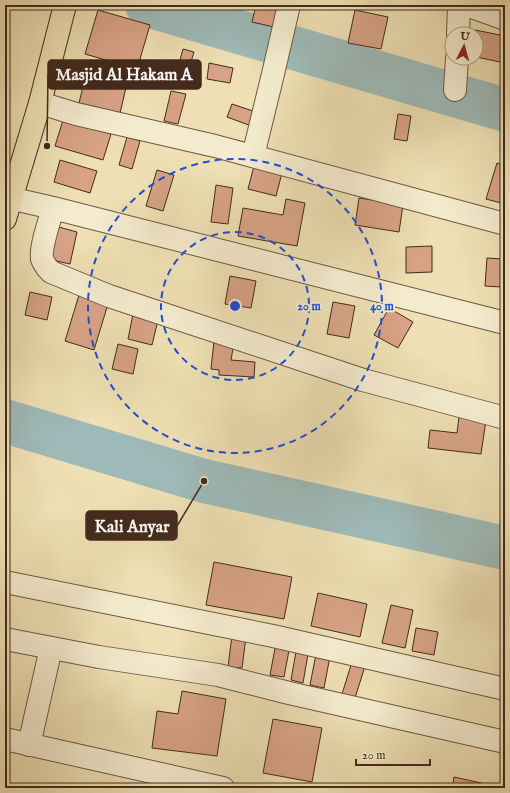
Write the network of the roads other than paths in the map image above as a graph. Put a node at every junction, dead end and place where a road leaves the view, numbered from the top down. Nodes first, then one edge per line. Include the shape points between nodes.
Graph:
1 (64, 5) edge
2 (289, 5) edge
3 (459, 5) edge
4 (466, 5) edge
5 (505, 19) edge
6 (458, 26) edge
7 (456, 66) edge
8 (455, 90) dead end
9 (40, 103) junction
10 (253, 156) junction
11 (7, 204) edge
12 (53, 208) junction
13 (505, 224) edge
14 (505, 323) edge
15 (505, 418) edge
16 (5, 582) edge
17 (5, 639) edge
18 (51, 648) junction
19 (505, 689) edge
20 (5, 739) edge
21 (505, 742) edge
22 (29, 745) junction
23 (223, 788) edge

1 - 9 main road
2 - 10 street
3 - 6 street
4 - 5 street
7 - 8 street
9 - 10 street
9 - 11 main road
10 - 13 street
11 - 12 street
12 - 14 street
12 - 15 street via 42,248 45,266 51,272 109,296 363,380
16 - 19 street via 273,636
17 - 18 street
18 - 21 street via 218,675
18 - 22 street
20 - 22 street
22 - 23 street

